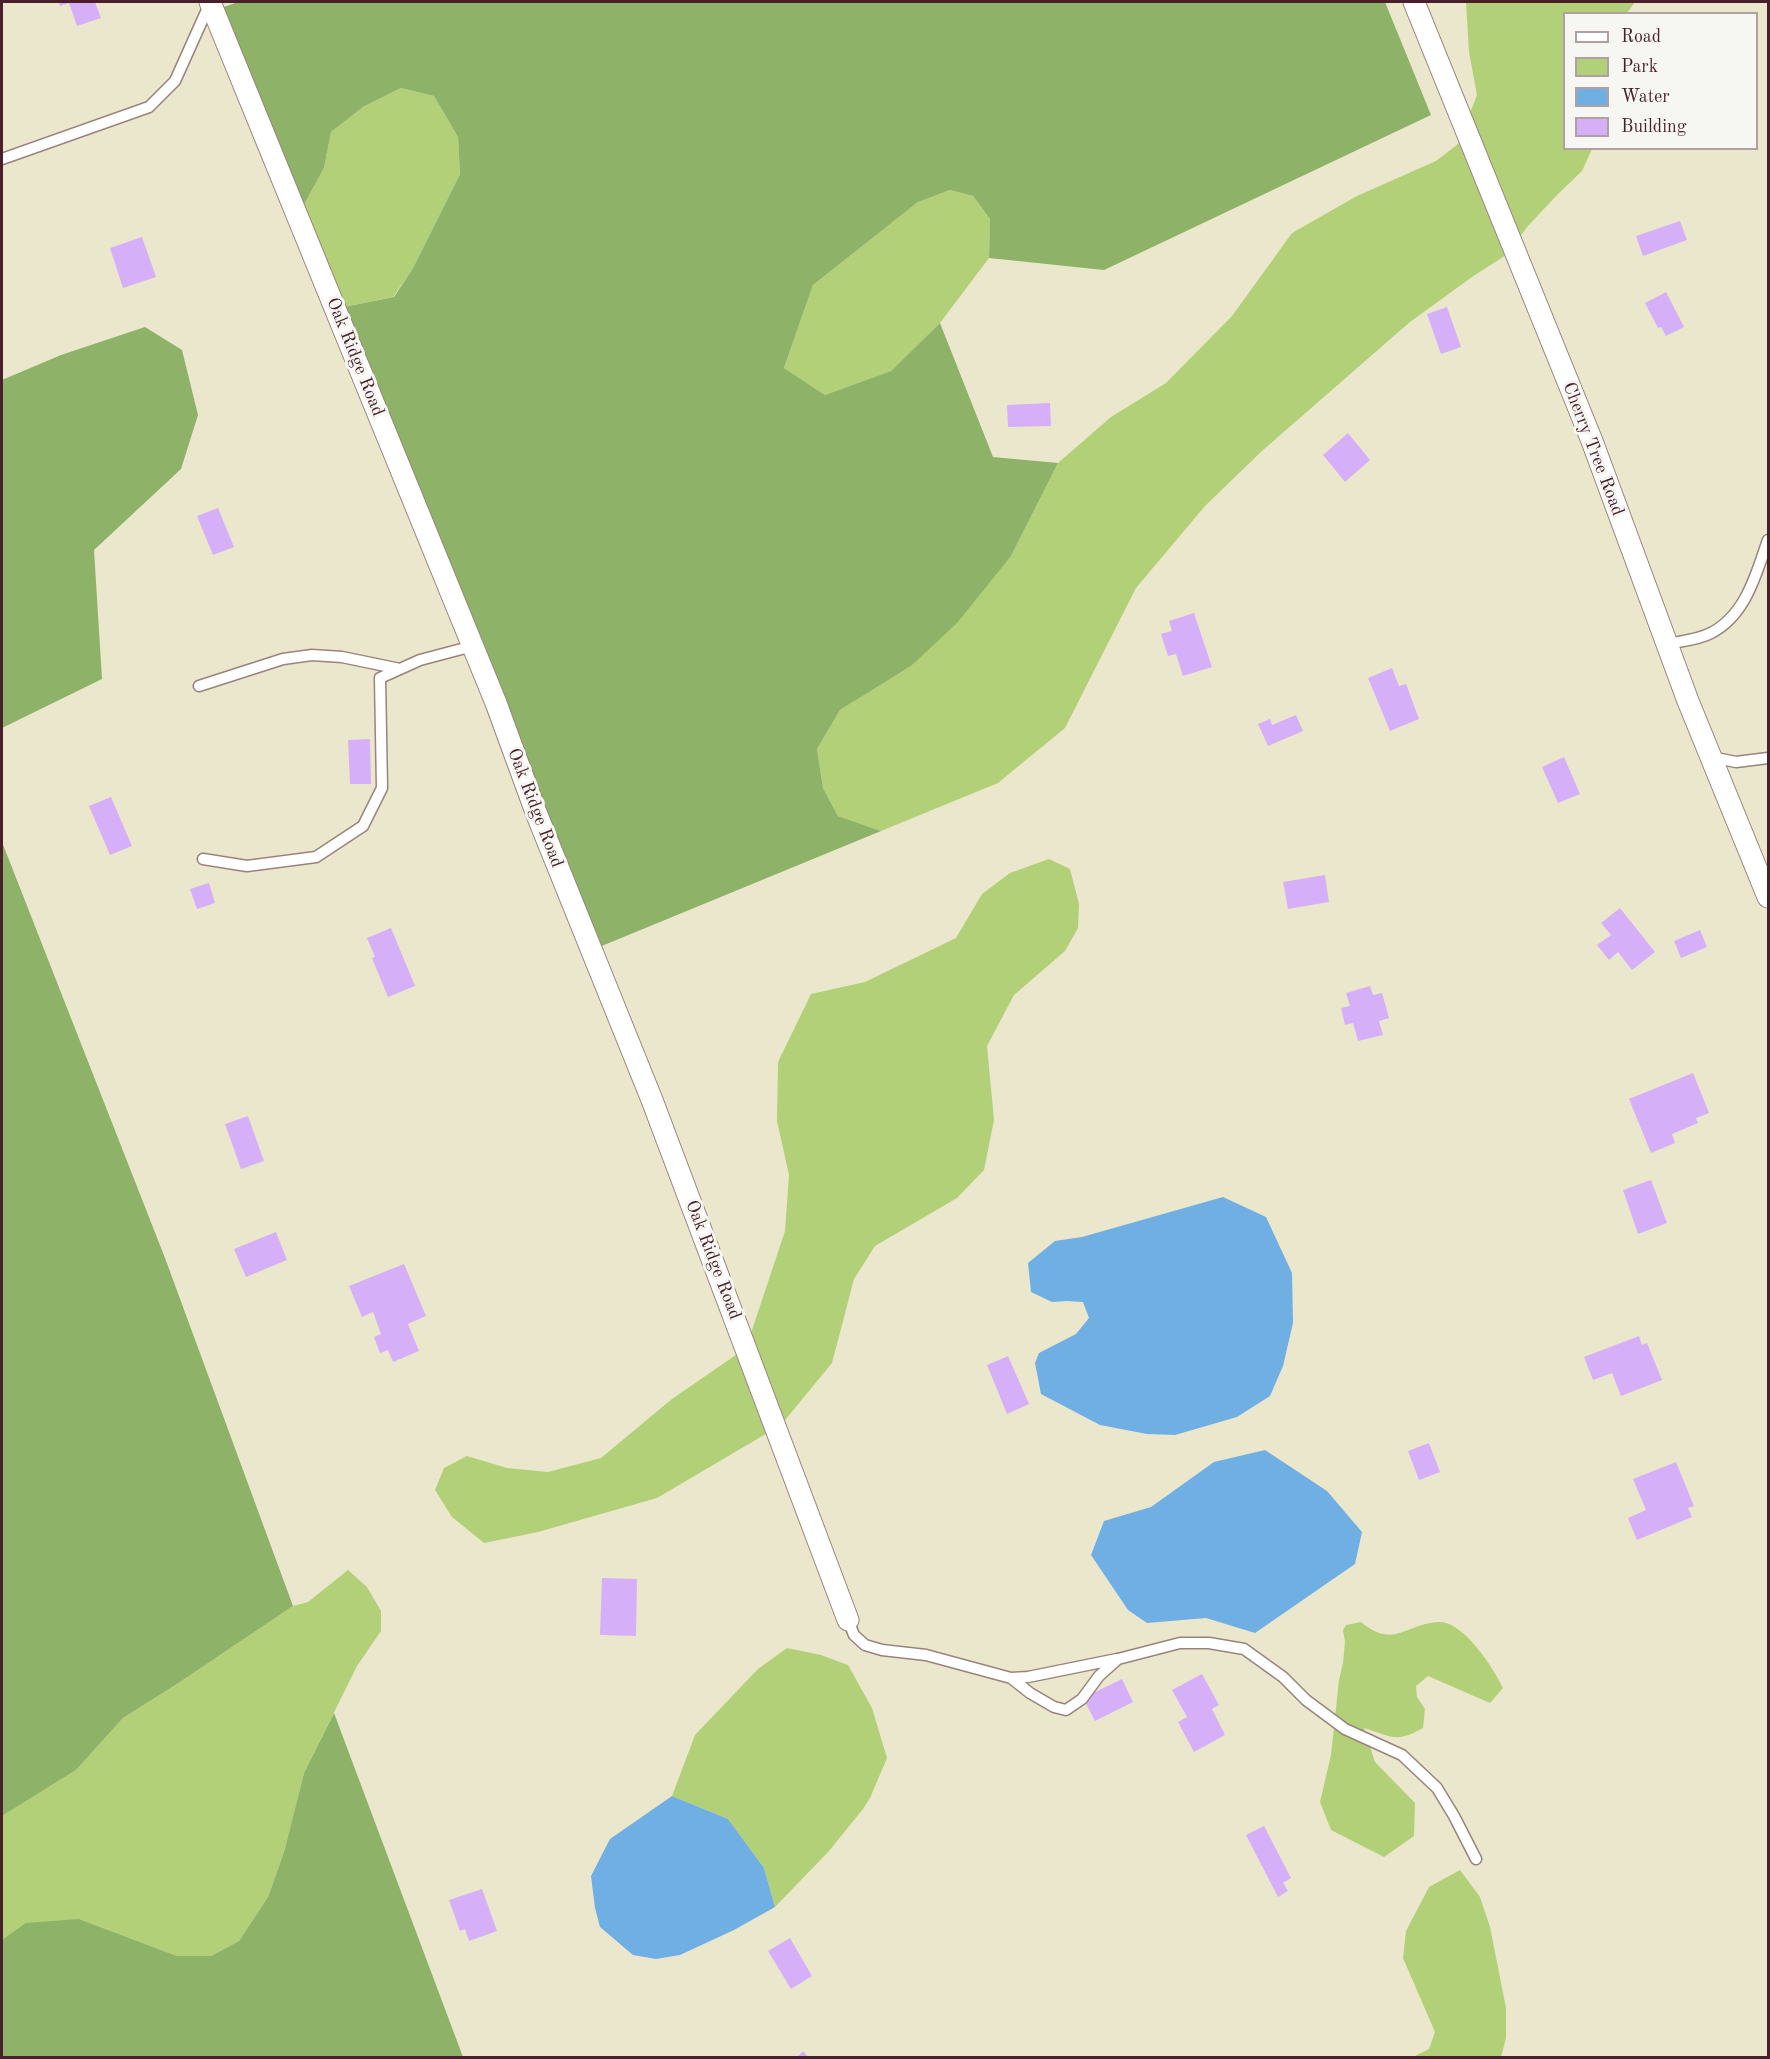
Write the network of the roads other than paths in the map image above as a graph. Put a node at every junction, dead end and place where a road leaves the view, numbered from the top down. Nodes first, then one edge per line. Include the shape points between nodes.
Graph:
1 (210, 2) edge
2 (1414, 2) edge
3 (2, 159) edge
4 (1768, 540) edge
5 (1667, 644) junction
6 (472, 646) junction
7 (401, 669) junction
8 (199, 686) dead end
9 (1711, 757) junction
10 (1768, 758) edge
11 (203, 859) dead end
12 (1768, 897) edge
13 (848, 1620) joint
14 (1118, 1659) junction
15 (1011, 1678) junction
16 (1476, 1859) dead end

1 - 3 lane via 175,81 149,107
1 - 6 street, Oak Ridge Road
2 - 5 street, Cherry Tree Road via 1592,441
4 - 5 lane via 1749,591 1733,617 1698,638
5 - 9 street, Cherry Tree Road
6 - 7 lane
6 - 13 street, Oak Ridge Road via 652,1100
7 - 8 lane via 312,655 283,659
7 - 11 lane via 380,678 382,788 363,826 316,856 247,866
9 - 10 lane via 1736,762
9 - 12 street, Cherry Tree Road
13 - 15 lane via 854,1635 865,1645 926,1655
14 - 15 lane
14 - 15 lane via 1082,1699 1066,1710 1054,1707
14 - 16 lane via 1180,1643 1244,1649 1345,1729 1402,1755 1437,1788

